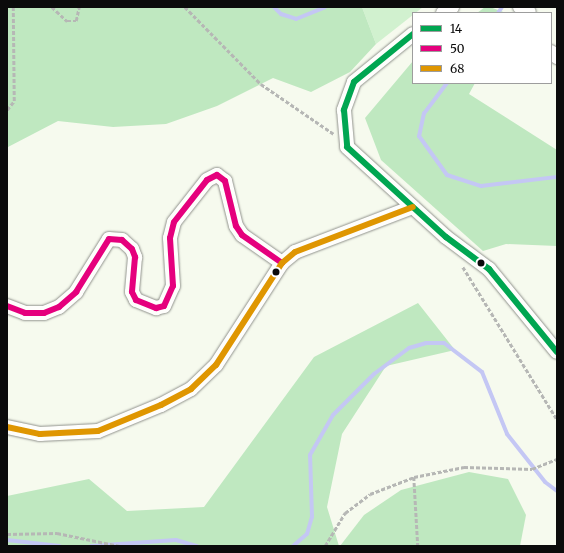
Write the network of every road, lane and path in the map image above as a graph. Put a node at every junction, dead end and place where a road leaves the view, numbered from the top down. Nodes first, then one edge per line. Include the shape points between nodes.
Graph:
1 (13, 7) edge
2 (52, 7) edge
3 (79, 7) edge
4 (186, 7) edge
5 (412, 35) edge
6 (7, 110) edge
7 (347, 146) junction
8 (413, 207) junction
9 (460, 261) dead end
10 (282, 263) junction
11 (7, 306) edge
12 (557, 352) edge
13 (557, 419) edge
14 (7, 427) edge
15 (557, 459) edge
16 (414, 477) junction
17 (7, 534) edge
18 (120, 546) edge
19 (325, 546) edge
20 (418, 546) edge

1 - 6 path via 14,101
2 - 3 path via 66,21 76,21
4 - 7 path via 261,84
5 - 7 street via 354,82 344,110
7 - 8 street
8 - 10 street via 295,252
8 - 12 street via 489,269
9 - 13 path
10 - 11 street via 242,235 236,226 225,181 217,175 207,180 174,222 170,238 173,286 164,306 156,308 136,300 132,292 135,257 132,249 122,240 109,239 76,292 60,307 44,313 25,313
10 - 14 street via 216,366 191,389 161,405 98,431 40,434
15 - 16 path via 532,469 464,468
16 - 19 path via 370,494 345,513
16 - 20 path
17 - 18 path via 57,533

